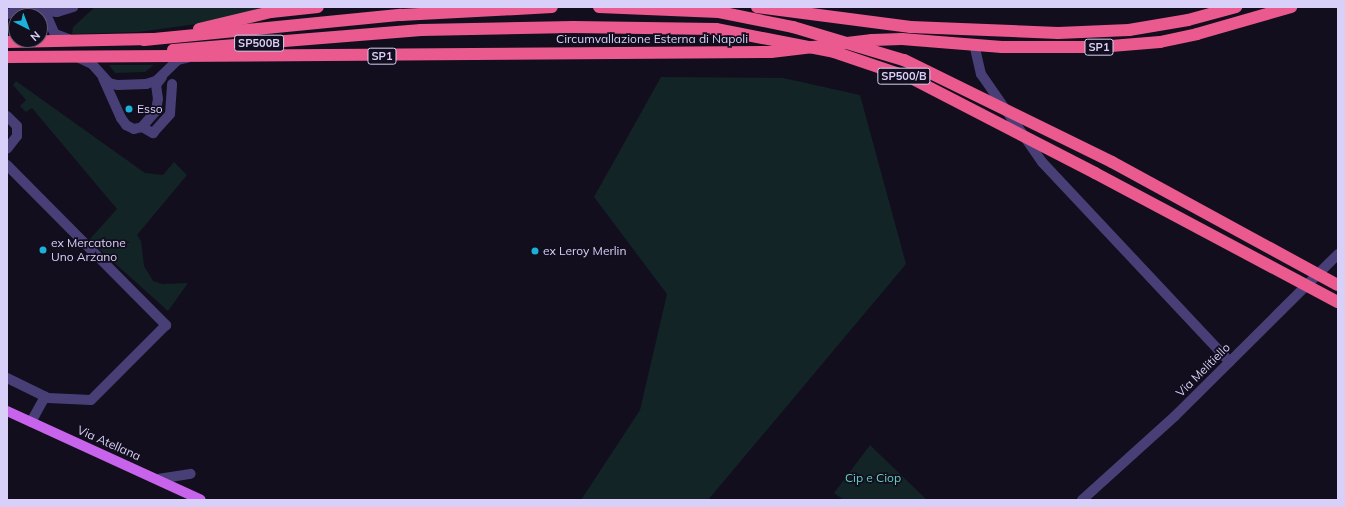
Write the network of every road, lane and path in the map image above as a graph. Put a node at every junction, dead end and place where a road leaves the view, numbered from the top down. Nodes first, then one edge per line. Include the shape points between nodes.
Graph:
1 (72, 7) edge
2 (318, 7) edge
3 (552, 7) edge
4 (599, 7) edge
5 (757, 7) edge
6 (1236, 7) edge
7 (1291, 7) edge
8 (48, 11) edge
9 (48, 19) edge
10 (53, 30) junction
11 (421, 30) joint
12 (48, 38) edge
13 (144, 40) junction
14 (48, 42) edge
15 (97, 42) junction
16 (974, 44) junction
17 (75, 56) junction
18 (96, 56) junction
19 (7, 57) edge
20 (194, 57) junction
21 (165, 73) junction
22 (101, 75) junction
23 (172, 84) dead end
24 (7, 116) edge
25 (142, 126) junction
26 (7, 149) edge
27 (7, 165) edge
28 (1338, 254) edge
29 (1338, 285) edge
30 (1338, 302) edge
31 (1230, 362) junction
32 (7, 378) edge
33 (45, 397) junction
34 (7, 411) edge
35 (31, 422) junction
36 (192, 474) dead end
37 (158, 479) junction
38 (201, 500) edge
39 (1082, 500) edge

1 - 8 street via 57,12
2 - 13 highway via 271,12
3 - 13 highway, SP500B via 400,16
4 - 29 highway, SP500/B, bridge via 719,12 793,27 904,60 1112,162
5 - 6 highway, SP1 via 911,27 1058,33 1130,30 1188,20
7 - 16 highway, Circumvallazione Esterna di Napoli / SP1 via 1226,28 1136,45 1002,47
9 - 10 street
10 - 12 street
10 - 15 street via 58,36
11 - 18 highway, SP500B
11 - 30 highway, SP500/B, bridge via 716,29 834,52 910,78
13 - 15 highway
14 - 15 highway
16 - 20 highway, Circumvallazione Esterna di Napoli / SP1 via 895,39 771,52
16 - 31 street via 981,74 1042,162
17 - 18 highway, Circumvallazione Esterna di Napoli / SP1
17 - 19 highway, Circumvallazione Esterna di Napoli / SP1
17 - 22 street via 92,64
18 - 20 highway, Circumvallazione Esterna di Napoli / SP1
20 - 21 street via 178,60
21 - 22 street via 156,81 146,84 118,85 109,83
21 - 25 street via 156,85 158,105
22 - 25 street via 126,125 134,129
23 - 25 street via 170,114 153,133
24 - 26 street via 17,126 17,136
27 - 33 street via 162,318 166,325 91,400
28 - 31 street, Via Melitiello
31 - 39 street, Via Melitiello
32 - 33 street
33 - 35 street
34 - 35 main road, Via Atellana
35 - 37 main road, Via Atellana
36 - 37 street
37 - 38 main road, Via Atellana

